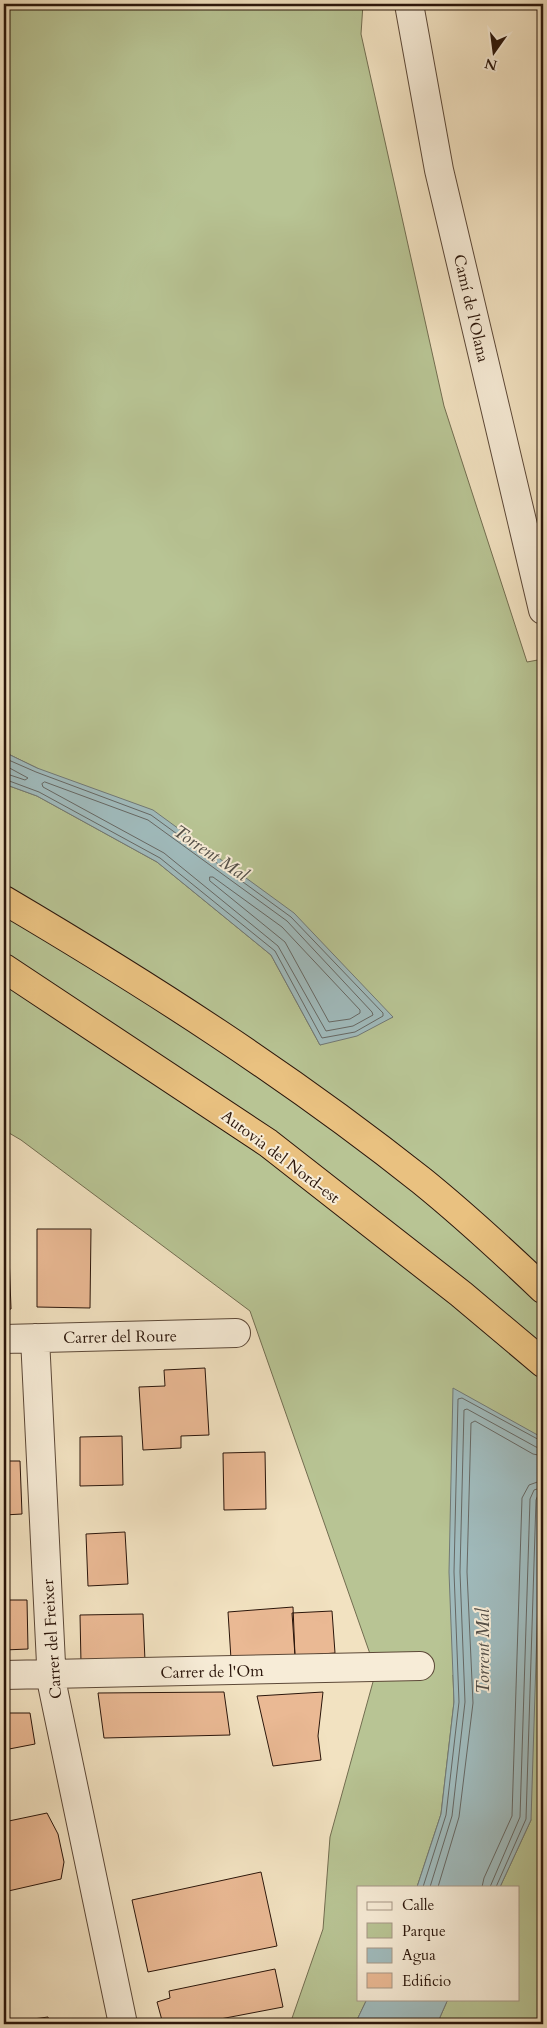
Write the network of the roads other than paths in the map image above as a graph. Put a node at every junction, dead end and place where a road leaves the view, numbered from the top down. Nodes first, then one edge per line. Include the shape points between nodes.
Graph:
1 (408, 4) edge
2 (543, 610) edge
3 (4, 900) edge
4 (4, 968) edge
5 (543, 1289) edge
6 (236, 1333) dead end
7 (35, 1338) junction
8 (4, 1339) edge
9 (543, 1363) edge
10 (420, 1666) dead end
11 (4, 1675) edge
12 (51, 1676) junction
13 (123, 2024) edge

1 - 2 street, Camí de l'Olana via 439,170
3 - 5 highway via 118,968 338,1117 423,1182
4 - 9 highway, Autovia del Nord-est via 268,1143 461,1294
6 - 7 street, Carrer del Roure
7 - 8 street, Carrer del Roure
7 - 12 street, Carrer del Freixer
10 - 12 street, Carrer de l'Om
11 - 12 street, Carrer de l'Om
12 - 13 street, Carrer del Freixer

